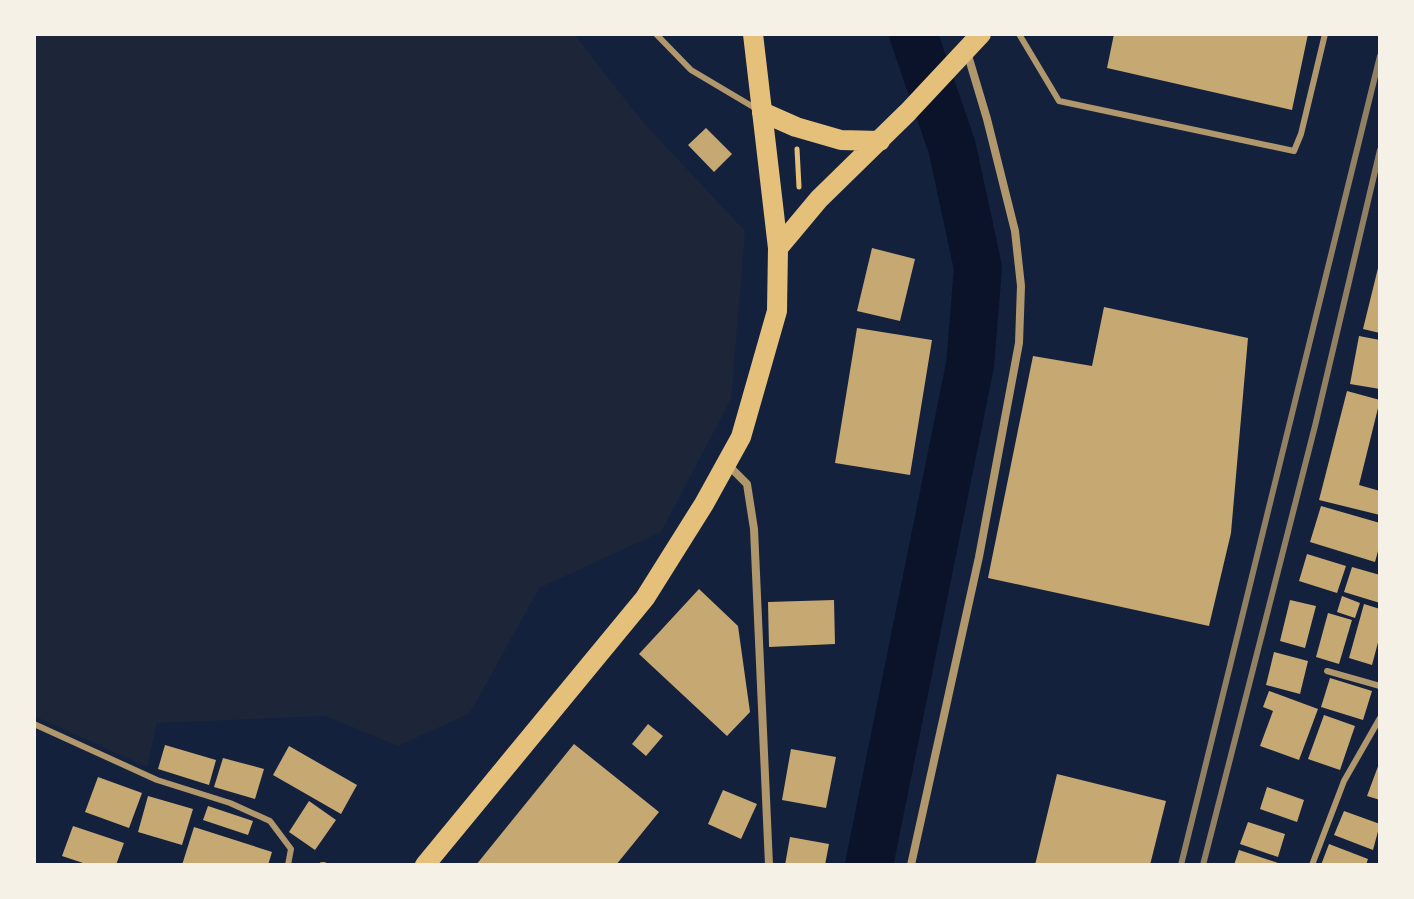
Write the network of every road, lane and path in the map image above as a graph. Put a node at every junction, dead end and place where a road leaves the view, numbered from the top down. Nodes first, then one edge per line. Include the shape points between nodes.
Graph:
1 (656, 34) edge
2 (753, 34) edge
3 (981, 34) edge
4 (1019, 34) edge
5 (1325, 34) edge
6 (962, 54) junction
7 (762, 112) junction
8 (796, 127) junction
9 (880, 141) junction
10 (801, 221) junction
11 (778, 248) junction
12 (726, 463) junction
13 (1327, 671) dead end
14 (1380, 686) edge
15 (1380, 718) edge
16 (34, 724) edge
17 (288, 865) edge
18 (425, 865) edge
19 (769, 865) edge
20 (911, 865) edge
21 (1312, 865) edge

1 - 7 lane via 691,70
2 - 7 main road
3 - 6 main road
4 - 5 lane via 1059,101 1294,151
6 - 9 main road
6 - 20 street via 987,119 1015,231 1021,286 1019,343 979,557
7 - 8 main road
7 - 11 main road
8 - 9 main road via 841,140
8 - 10 path
9 - 10 main road
10 - 11 main road
11 - 12 main road via 777,311 741,437
12 - 18 main road via 645,598
12 - 19 street via 747,484 754,529
13 - 14 lane
15 - 21 lane via 1344,781
16 - 17 lane via 157,780 270,821 291,849

